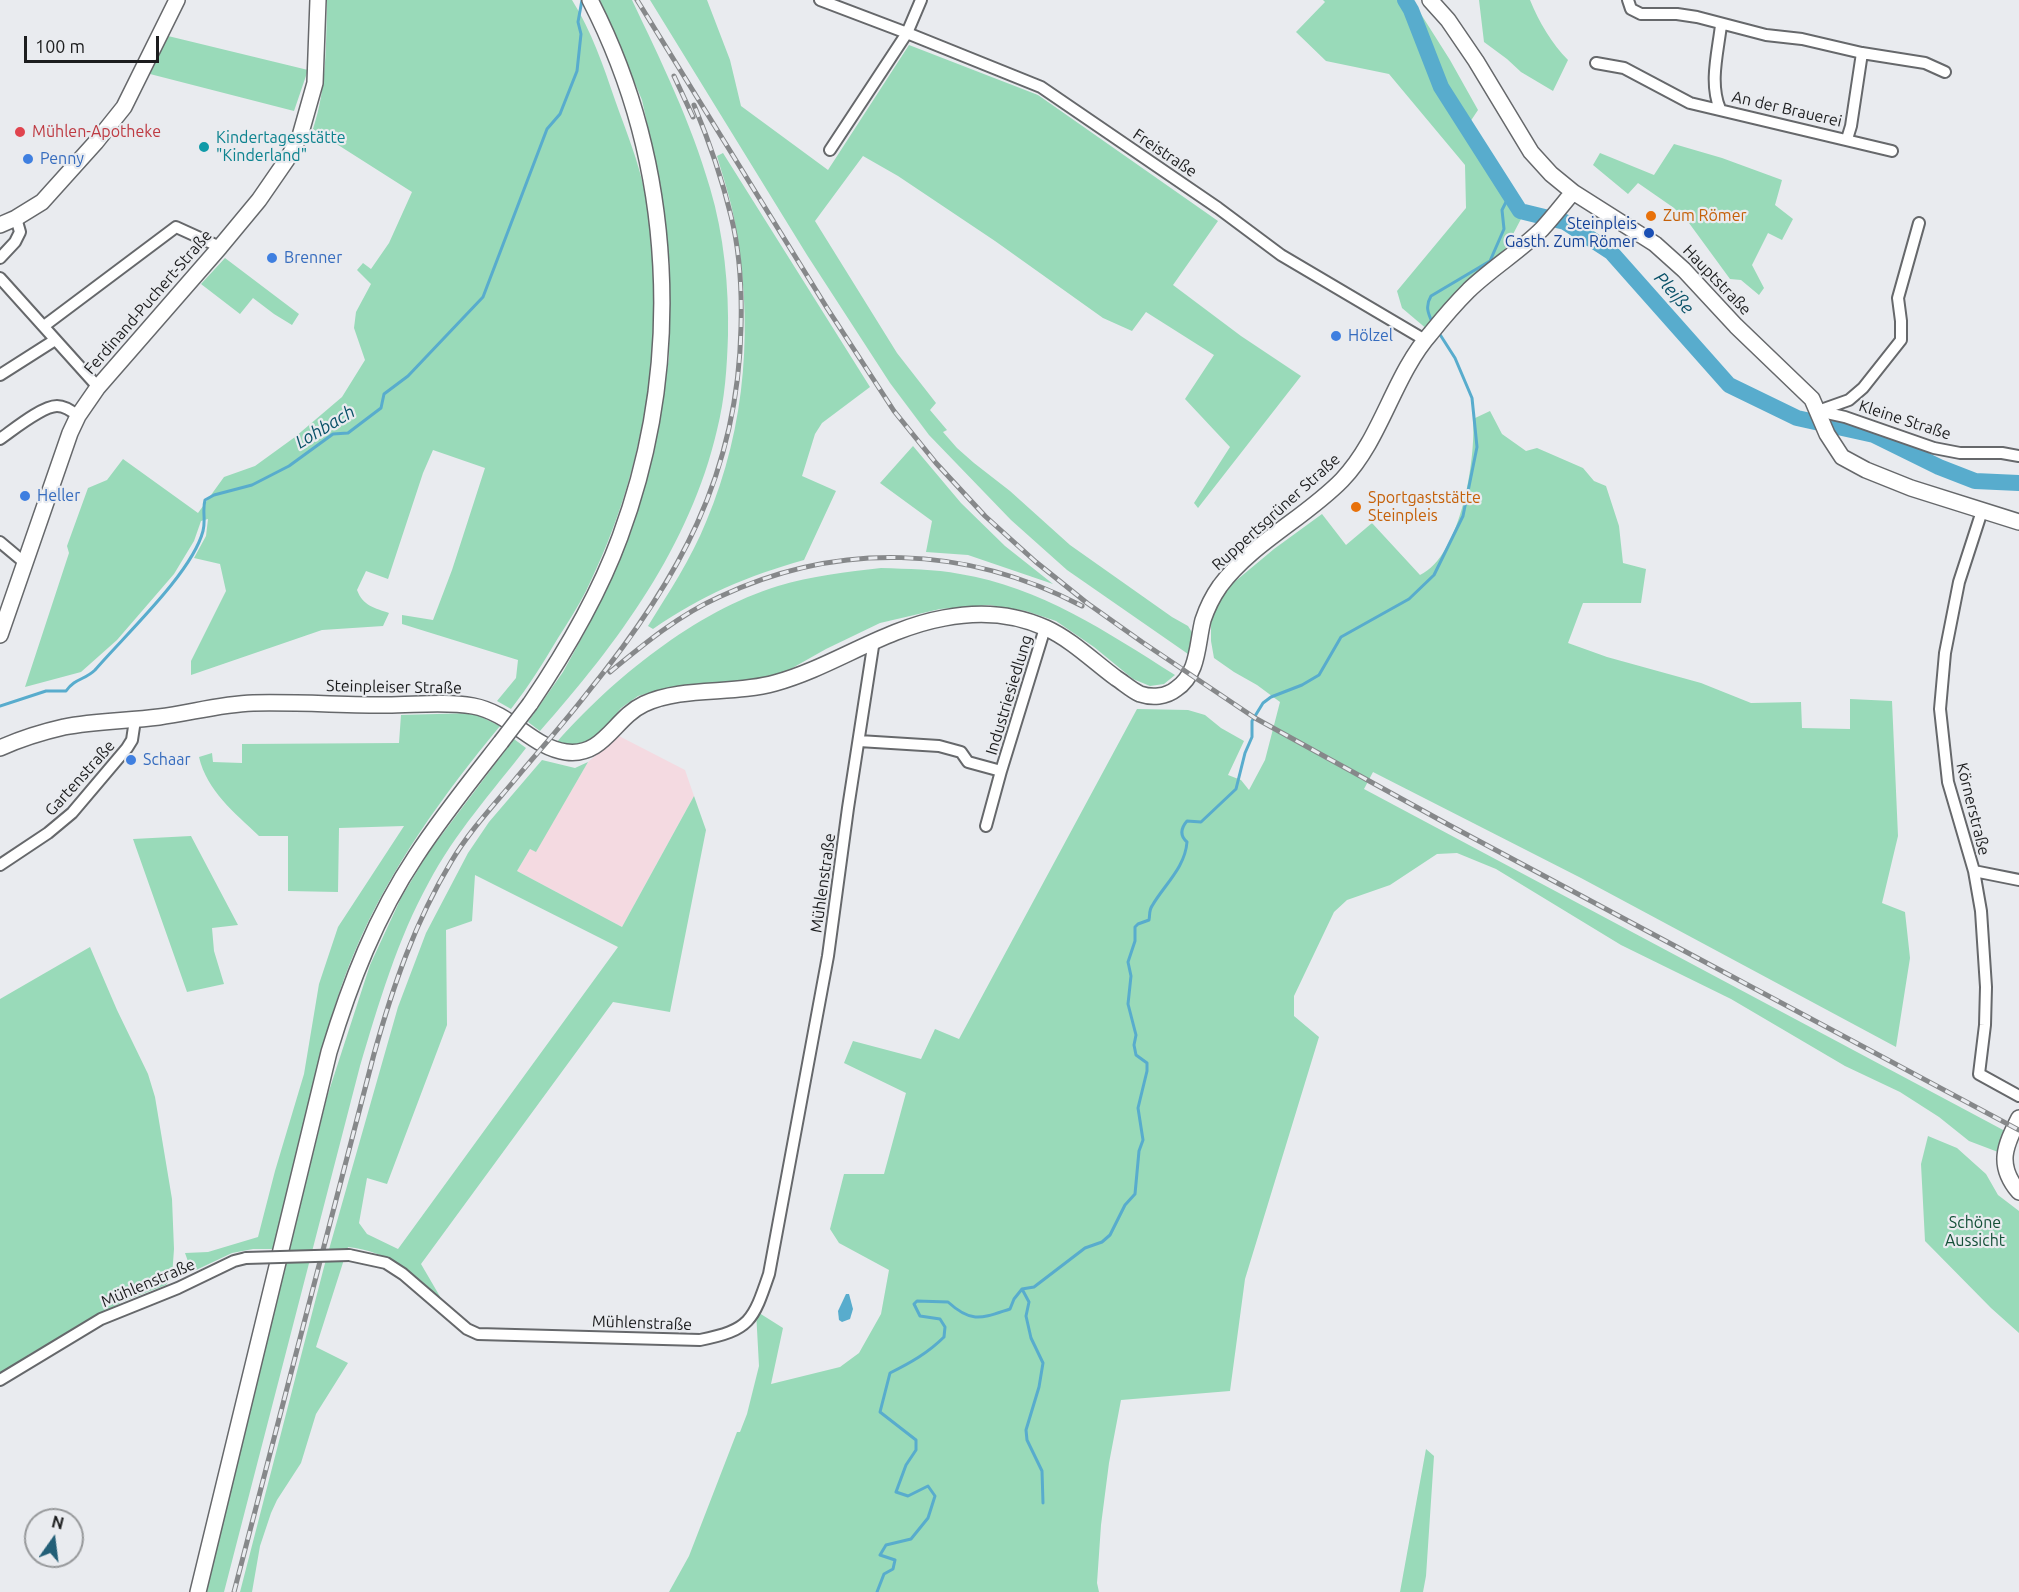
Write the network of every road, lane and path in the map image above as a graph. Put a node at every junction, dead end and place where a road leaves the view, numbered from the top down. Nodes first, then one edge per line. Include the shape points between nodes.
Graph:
1 (177, 0) edge
2 (318, 0) edge
3 (590, 0) edge
4 (820, 0) edge
5 (921, 0) edge
6 (1430, 0) edge
7 (1628, 0) edge
8 (1721, 25) junction
9 (907, 33) junction
10 (1862, 53) junction
11 (1596, 63) dead end
12 (1945, 72) dead end
13 (1720, 109) junction
14 (1847, 139) junction
15 (830, 150) dead end
16 (1892, 151) dead end
17 (1573, 192) junction
18 (16, 218) junction
19 (1919, 223) dead end
20 (0, 225) edge
21 (220, 247) junction
22 (0, 258) edge
23 (0, 278) edge
24 (44, 326) junction
25 (1431, 332) junction
26 (55, 340) junction
27 (0, 375) edge
28 (98, 387) junction
29 (1819, 414) junction
30 (78, 416) junction
31 (0, 439) edge
32 (2019, 456) edge
33 (1982, 511) junction
34 (2019, 522) edge
35 (0, 542) edge
36 (25, 563) junction
37 (1045, 628) junction
38 (0, 635) edge
39 (874, 640) junction
40 (1186, 680) joint
41 (135, 720) junction
42 (859, 741) junction
43 (0, 748) edge
44 (1001, 771) junction
45 (986, 826) dead end
46 (0, 865) edge
47 (1974, 871) junction
48 (2019, 880) edge
49 (2019, 1096) edge
50 (2019, 1118) edge
51 (2019, 1192) edge
52 (0, 1380) edge
53 (198, 1592) edge

1 - 18 main road via 124,107 42,202
2 - 21 main road, Ferdinand-Puchert-Straße via 315,83 300,136 259,200
3 - 53 main road, bridge via 629,93 651,181 660,253 662,332 652,425 631,505 602,581 579,626 530,704 442,817 405,873 376,925 343,1007
4 - 9 street, Freistraße
5 - 9 street
6 - 17 main road, Hauptstraße via 1476,61 1531,152
7 - 8 street via 1631,9 1641,14 1677,14
8 - 10 street
8 - 13 street, An der Brauerei via 1715,73
9 - 15 street
9 - 25 street, Freistraße via 1041,87 1281,255 1414,332
10 - 12 street via 1925,63
10 - 14 street, An der Brauerei
11 - 13 street, An der Brauerei via 1624,68 1690,102
13 - 14 street, An der Brauerei
14 - 16 street, An der Brauerei
17 - 25 main road, Ruppertsgrüner Straße via 1540,230 1469,290
17 - 29 main road, Hauptstraße via 1655,244 1684,270 1812,399
18 - 20 main road
18 - 22 street via 20,232
19 - 29 street via 1898,298 1901,340 1863,388 1849,400
21 - 24 street via 176,227
21 - 28 main road, Ferdinand-Puchert-Straße
23 - 24 street
24 - 26 street
25 - 40 main road, Ruppertsgrüner Straße via 1416,352 1356,464 1323,497 1234,570 1221,586 1205,615 1196,659
26 - 27 street
26 - 28 street
28 - 30 main road, Ferdinand-Puchert-Straße
29 - 32 street, Kleine Straße via 1845,417 1934,448
29 - 33 main road, Hauptstraße via 1842,457 1911,488
30 - 31 street via 68,409 52,407
30 - 36 main road, Ferdinand-Puchert-Straße
33 - 34 main road, Hauptstraße
33 - 47 street, Körnerstraße via 1959,582 1940,690 1948,782
35 - 36 street
36 - 38 main road, Ferdinand-Puchert-Straße
37 - 39 main road, Steinpleiser Straße via 1004,615 975,613 940,618
37 - 40 main road, Steinpleiser Straße via 1136,693 1162,696
37 - 44 street, Industriesiedlung
39 - 41 main road, Steinpleiser Straße via 770,685 663,697 629,712 599,744 578,753 548,746 497,713 454,703 250,703
39 - 42 street, Mühlenstraße
41 - 43 main road, Steinpleiser Straße via 64,727
41 - 46 street, Gartenstraße via 127,748 72,813
42 - 44 street, Industriesiedlung via 939,746 961,752 968,762
42 - 52 street, Mühlenstraße, bridge via 828,956 770,1274 756,1311 743,1325 726,1335 699,1340 478,1334 386,1263 349,1255 246,1258 101,1319
44 - 45 street, Industriesiedlung
47 - 48 street
47 - 49 street, Körnerstraße via 1986,987 1979,1074
50 - 51 main road via 2007,1143 2006,1170

